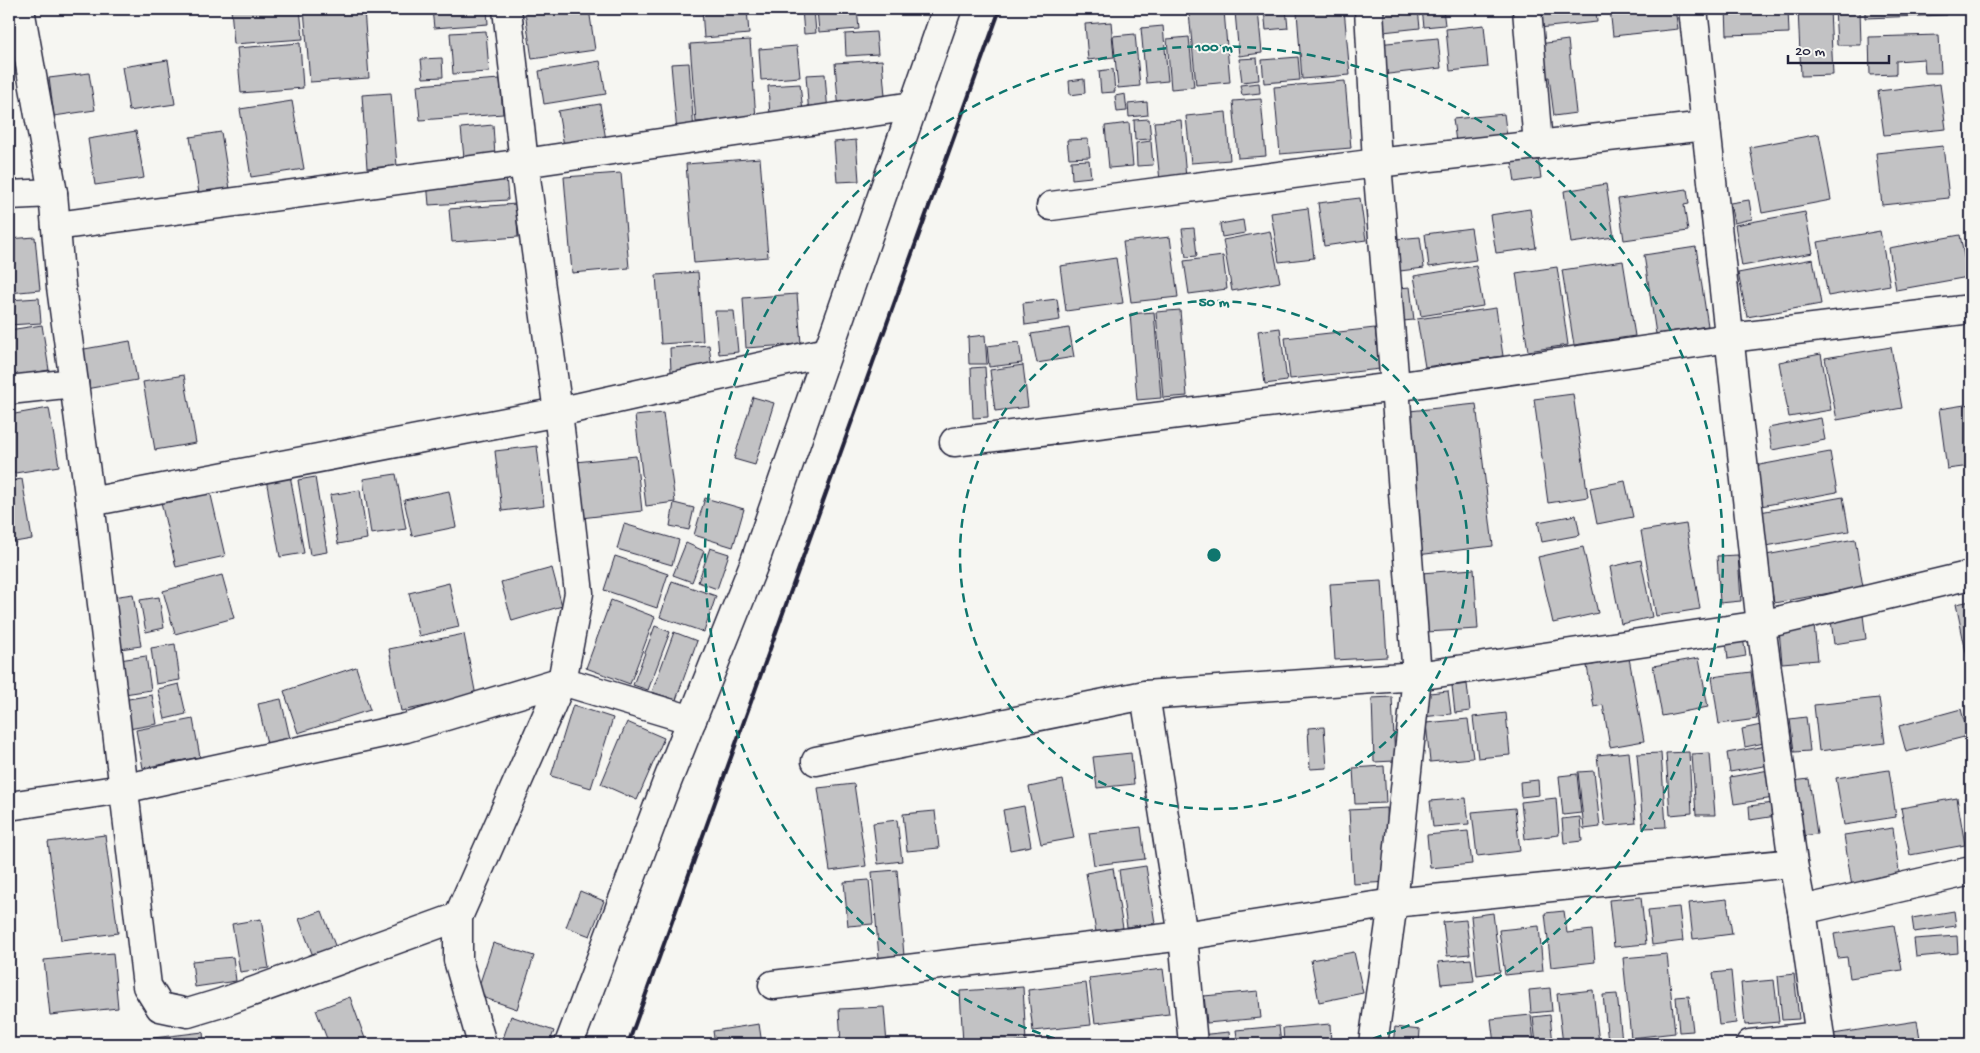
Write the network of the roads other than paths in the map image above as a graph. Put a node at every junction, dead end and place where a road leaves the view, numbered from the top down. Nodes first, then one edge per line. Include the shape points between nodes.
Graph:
1 (20, 9) edge
2 (507, 9) edge
3 (947, 9) edge
4 (1369, 9) edge
5 (1527, 9) edge
6 (1693, 9) edge
7 (913, 106) junction
8 (1706, 126) junction
9 (1538, 144) junction
10 (524, 163) junction
11 (1377, 163) junction
12 (53, 193) junction
13 (9, 195) edge
14 (1051, 206) dead end
15 (56, 226) junction
16 (1971, 309) edge
17 (1730, 338) junction
18 (827, 352) junction
19 (74, 383) junction
20 (1395, 387) junction
21 (9, 390) edge
22 (558, 412) junction
23 (954, 442) dead end
24 (90, 502) junction
25 (1971, 575) edge
26 (1761, 624) junction
27 (1418, 676) junction
28 (562, 681) junction
29 (1145, 696) junction
30 (692, 720) junction
31 (816, 761) dead end
32 (122, 789) junction
33 (9, 806) edge
34 (1793, 863) junction
35 (1971, 871) edge
36 (1393, 903) junction
37 (1802, 910) junction
38 (458, 917) junction
39 (1183, 936) junction
40 (773, 985) dead end
41 (1820, 1040) edge
42 (482, 1044) edge
43 (569, 1044) edge
44 (1193, 1044) edge
45 (1373, 1044) edge
46 (1750, 1044) edge

1 - 12 street
2 - 10 street
3 - 7 street
4 - 11 street
5 - 9 street
6 - 8 street
7 - 10 street
7 - 18 street
8 - 9 street
8 - 17 street
9 - 11 street
10 - 15 street
10 - 22 street
11 - 14 street
11 - 20 street
12 - 13 street
12 - 15 street
15 - 19 street
16 - 17 street
17 - 20 street
17 - 26 street
18 - 22 street
18 - 30 street via 754,564
19 - 21 street
19 - 24 street
20 - 23 street
20 - 27 street
22 - 24 street
22 - 28 street via 579,593
24 - 32 street
25 - 26 street
26 - 27 street
26 - 34 street
27 - 29 street
27 - 36 street
28 - 30 street
28 - 32 street via 406,728
28 - 38 street
29 - 31 street
29 - 39 street
30 - 43 street
32 - 33 street
32 - 38 street via 146,986 160,1007 188,1013
34 - 36 street
34 - 37 street
35 - 37 street
36 - 39 street
36 - 45 street
37 - 41 street
38 - 42 street via 458,960
39 - 40 street
39 - 44 street
41 - 46 street

